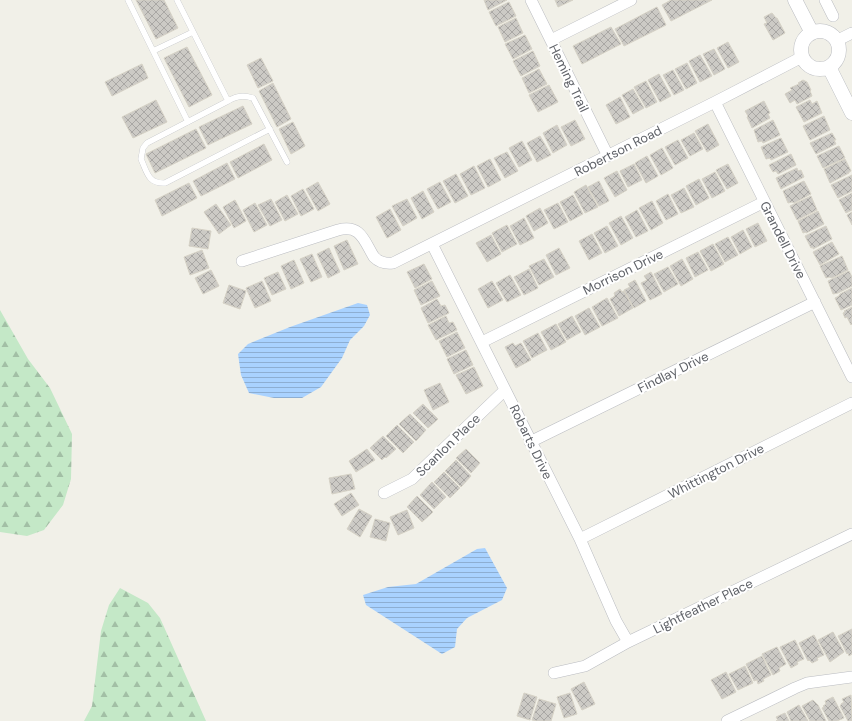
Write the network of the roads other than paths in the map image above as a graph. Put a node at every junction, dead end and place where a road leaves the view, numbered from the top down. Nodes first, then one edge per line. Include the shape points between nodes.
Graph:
1 (128, 0) edge
2 (177, 0) edge
3 (530, 0) edge
4 (631, 0) edge
5 (795, 0) edge
6 (825, 0) edge
7 (833, 16) dead end
8 (193, 32) junction
9 (812, 33) junction
10 (852, 33) edge
11 (551, 40) junction
12 (836, 41) junction
13 (153, 51) junction
14 (802, 57) junction
15 (829, 66) junction
16 (228, 101) junction
17 (715, 102) junction
18 (851, 108) edge
19 (188, 122) junction
20 (270, 129) junction
21 (608, 156) junction
22 (286, 162) dead end
23 (764, 202) junction
24 (432, 244) junction
25 (242, 261) dead end
26 (815, 302) junction
27 (482, 342) junction
28 (852, 377) edge
29 (505, 390) junction
30 (852, 402) edge
31 (530, 442) junction
32 (384, 493) dead end
33 (852, 534) edge
34 (580, 539) junction
35 (628, 642) junction
36 (554, 673) dead end
37 (852, 677) edge
38 (727, 721) edge

1 - 13 lane
2 - 8 lane
3 - 11 street, Heming Trail
4 - 11 street
5 - 9 street
6 - 7 street
8 - 13 lane
8 - 16 lane
9 - 12 street via 829,33
9 - 14 street via 806,36 803,42
10 - 12 street
11 - 21 street, Heming Trail
12 - 15 street via 838,53 834,63
13 - 19 lane
14 - 15 street via 812,67 824,69
14 - 17 street, Robertson Road
15 - 18 street
16 - 19 lane
16 - 20 lane via 237,96 253,98
17 - 21 street, Robertson Road
17 - 23 street, Grandell Drive
19 - 20 lane via 143,148 140,159 152,181 165,183
20 - 22 lane
21 - 24 street, Robertson Road
23 - 26 street, Grandell Drive
23 - 27 street, Morrison Drive
24 - 25 street, Robertson Road via 393,263 385,263 374,257 361,234 356,230 344,228
24 - 27 street, Robarts Drive
26 - 28 street, Grandell Drive
26 - 31 street, Findlay Drive
27 - 29 street, Robarts Drive
29 - 31 street, Robarts Drive
29 - 32 street, Scanlon Place via 412,479
30 - 34 street, Whittington Drive
31 - 34 street, Robarts Drive
33 - 35 street, Lightfeather Place
34 - 35 street, Robarts Drive via 616,621
35 - 36 street, Lightfeather Place via 585,666
37 - 38 street via 816,681 801,686

